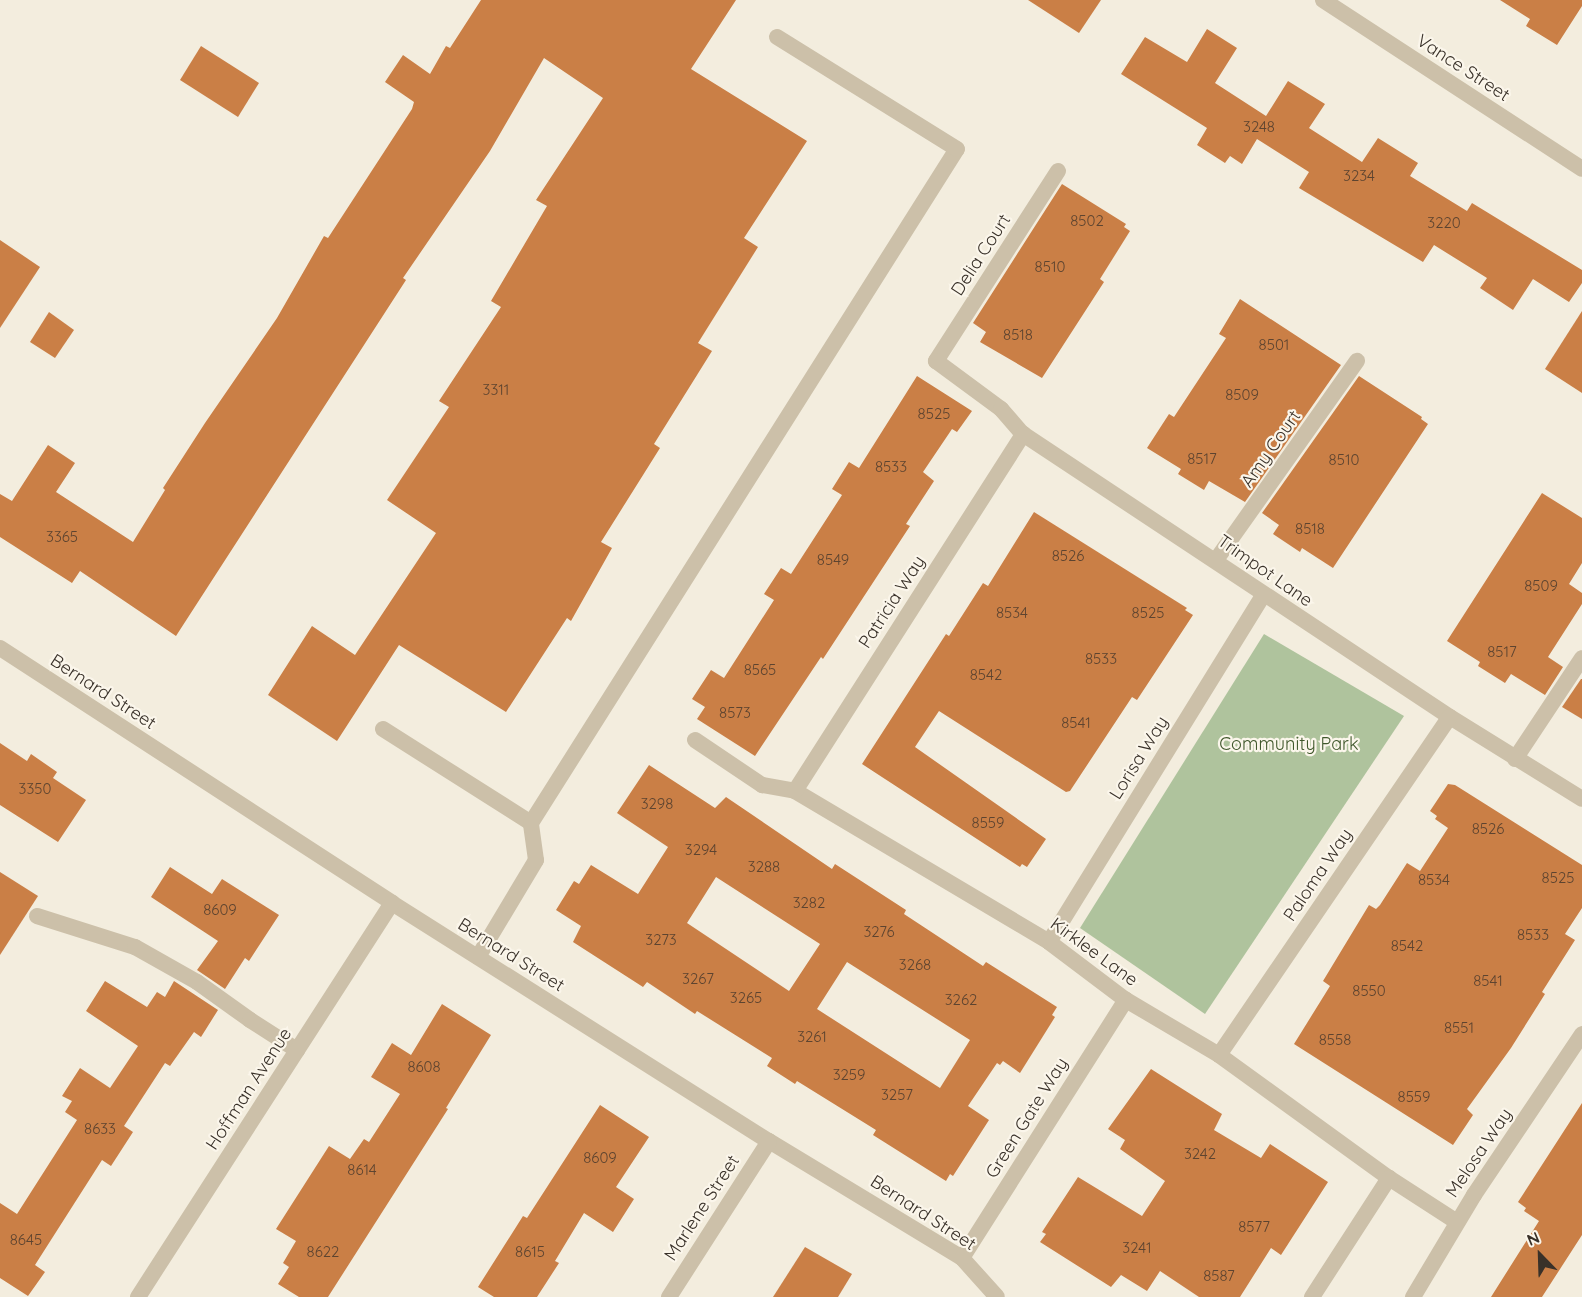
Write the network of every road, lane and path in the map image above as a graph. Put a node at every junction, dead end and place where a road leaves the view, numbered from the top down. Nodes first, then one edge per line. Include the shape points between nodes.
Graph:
1 (1323, 0) edge
2 (777, 37) dead end
3 (1582, 169) edge
4 (1058, 171) dead end
5 (936, 361) joint
6 (1357, 361) dead end
7 (1023, 434) junction
8 (1216, 560) junction
9 (1263, 595) junction
10 (0, 648) edge
11 (1582, 658) edge
12 (1450, 717) junction
13 (383, 729) dead end
14 (695, 740) dead end
15 (1515, 759) junction
16 (795, 791) junction
17 (1582, 799) edge
18 (531, 823) junction
19 (392, 903) junction
20 (36, 916) dead end
21 (1048, 942) junction
22 (478, 957) junction
23 (1126, 1000) junction
24 (1582, 1034) edge
25 (297, 1050) junction
26 (1219, 1055) junction
27 (769, 1141) junction
28 (1389, 1178) junction
29 (1457, 1222) junction
30 (962, 1258) junction
31 (138, 1297) edge
32 (669, 1297) edge
33 (997, 1297) edge
34 (1312, 1297) edge
35 (1413, 1297) edge

1 - 3 street, Vance Street
2 - 18 street via 957,149
4 - 5 street, Delia Court
5 - 7 street, Trimpot Lane via 1001,409
6 - 8 street, Amy Court
7 - 8 street, Trimpot Lane
7 - 16 street, Patricia Way
8 - 9 street, Trimpot Lane
9 - 12 street, Trimpot Lane
9 - 21 street, Lorisa Way
10 - 19 street, Bernard Street
11 - 15 street
12 - 15 street, Trimpot Lane
12 - 26 street, Paloma Way
13 - 18 street
14 - 16 street, Kirklee Lane via 762,785
15 - 17 street, Trimpot Lane
16 - 21 street, Kirklee Lane
18 - 22 street via 536,860
19 - 22 street, Bernard Street
19 - 25 street, Hoffman Avenue
20 - 25 street via 135,948 197,982
21 - 23 street, Kirklee Lane
22 - 27 street, Bernard Street
23 - 26 street, Kirklee Lane
23 - 30 street, Green Gate Way
24 - 29 street, Melosa Way
25 - 31 street, Hoffman Avenue
26 - 28 street, Kirklee Lane
27 - 30 street, Bernard Street
27 - 32 street, Marlene Street
28 - 29 street, Kirklee Lane
28 - 34 street
29 - 35 street, Melosa Way
30 - 33 street, Bernard Street

